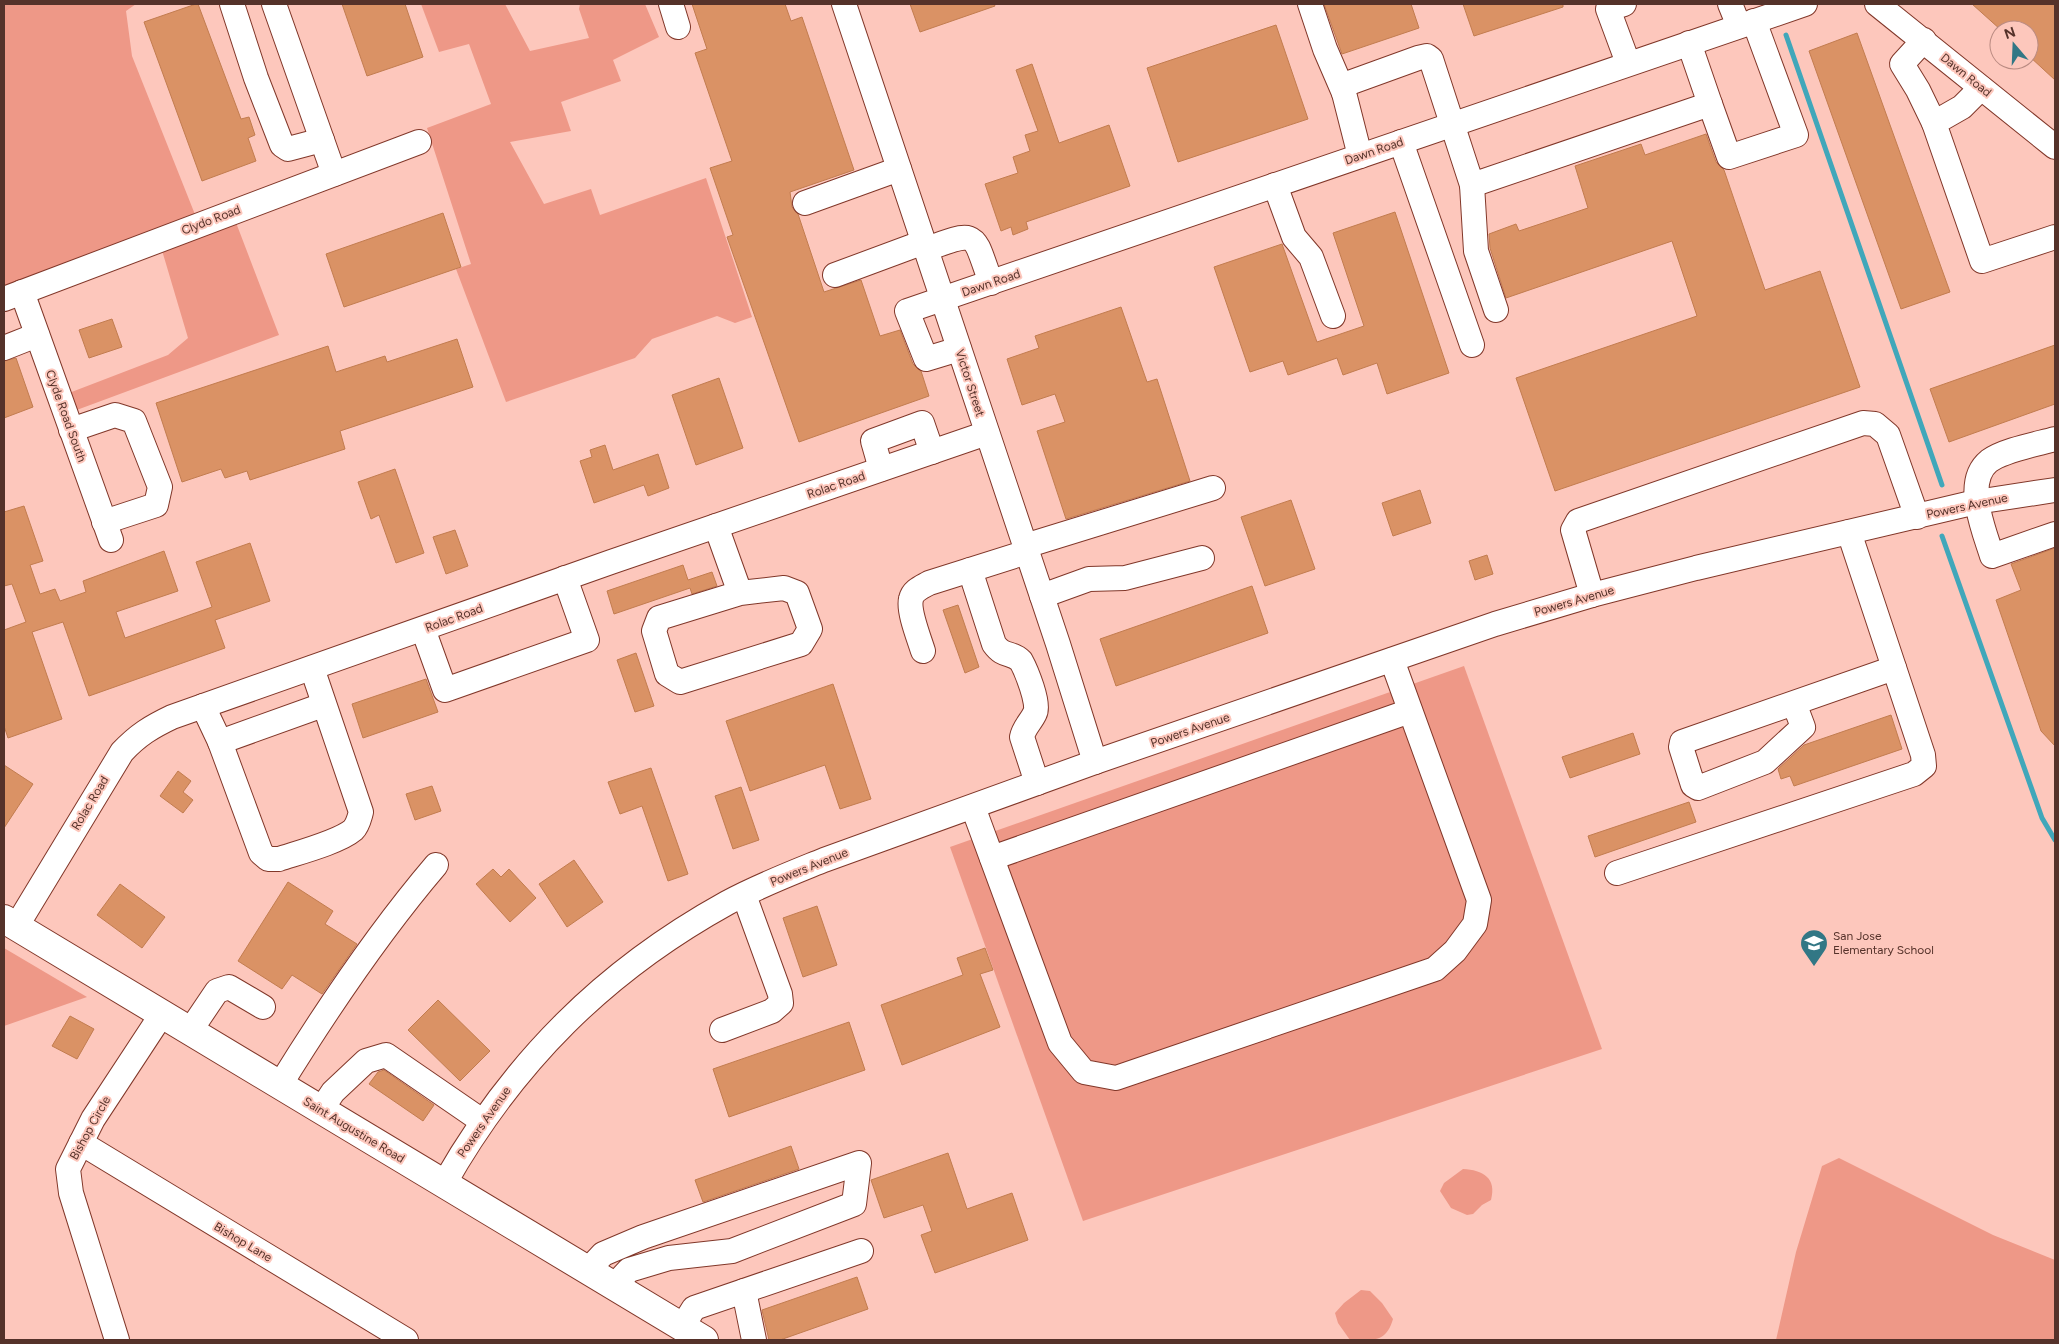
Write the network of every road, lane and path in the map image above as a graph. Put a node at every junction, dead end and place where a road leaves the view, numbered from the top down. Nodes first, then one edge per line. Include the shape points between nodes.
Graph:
1 (232, 4) edge
2 (274, 4) edge
3 (672, 4) edge
4 (844, 4) edge
5 (1310, 4) edge
6 (1730, 4) edge
7 (1804, 4) edge
8 (1613, 5) edge
9 (1881, 5) edge
10 (1747, 23) junction
11 (678, 27) dead end
12 (1924, 40) junction
13 (1689, 42) junction
14 (1628, 63) junction
15 (1981, 88) junction
16 (1344, 93) junction
17 (1710, 104) junction
18 (1452, 124) junction
19 (1934, 124) junction
20 (322, 140) junction
21 (419, 142) dead end
22 (1401, 142) junction
23 (2055, 147) edge
24 (1360, 156) junction
25 (899, 169) junction
26 (334, 174) junction
27 (1275, 185) junction
28 (1472, 185) junction
29 (805, 202) dead end
30 (2055, 237) edge
31 (925, 246) junction
32 (835, 275) dead end
33 (991, 282) junction
34 (13, 295) edge
35 (943, 299) junction
36 (1496, 310) dead end
37 (1333, 316) dead end
38 (37, 335) junction
39 (1472, 345) dead end
40 (4, 348) edge
41 (959, 349) junction
42 (71, 430) junction
43 (987, 433) junction
44 (2055, 439) edge
45 (1213, 488) dead end
46 (2055, 490) edge
47 (1976, 502) junction
48 (1917, 517) junction
49 (716, 526) junction
50 (1849, 532) junction
51 (2055, 534) edge
52 (1026, 549) junction
53 (1202, 558) dead end
54 (970, 570) junction
55 (565, 578) junction
56 (740, 593) junction
57 (1592, 595) junction
58 (1042, 596) junction
59 (423, 629) junction
60 (923, 651) dead end
61 (1392, 660) junction
62 (312, 668) junction
63 (1894, 668) junction
64 (1794, 703) junction
65 (323, 705) junction
66 (202, 706) junction
67 (1410, 711) junction
68 (220, 742) junction
69 (1095, 762) junction
70 (1037, 783) junction
71 (972, 806) junction
72 (992, 858) junction
73 (436, 865) dead end
74 (1617, 873) dead end
75 (744, 895) junction
76 (10, 923) edge
77 (263, 1007) dead end
78 (162, 1014) junction
79 (722, 1030) dead end
80 (190, 1031) junction
81 (280, 1085) junction
82 (320, 1110) junction
83 (482, 1122) junction
84 (81, 1143) junction
85 (444, 1184) junction
86 (861, 1251) dead end
87 (588, 1270) junction
88 (614, 1286) junction
89 (744, 1291) junction
90 (693, 1334) edge
91 (117, 1340) edge
92 (406, 1340) edge
93 (754, 1340) edge

1 - 20 street via 282,145 288,149
2 - 20 street
3 - 11 street
4 - 25 street, Victor Street
5 - 16 street via 1324,49
6 - 10 street
7 - 10 street, Dawn Road
8 - 14 street
9 - 12 street, Dawn Road
10 - 13 street, Dawn Road
10 - 17 street via 1796,135 1729,157
12 - 15 street, Dawn Road
12 - 19 street via 1902,64
13 - 14 street, Dawn Road
13 - 17 street
14 - 18 street, Dawn Road
15 - 19 street via 1962,108
15 - 23 street, Dawn Road
16 - 18 street via 1349,83 1427,56 1431,59
16 - 24 street
17 - 28 street
18 - 22 street, Dawn Road
18 - 28 street
19 - 30 street via 1982,261
20 - 26 street
21 - 26 street, Clydo Road
22 - 24 street, Dawn Road
22 - 39 street
24 - 27 street, Dawn Road
25 - 29 street
25 - 31 street, Victor Street
26 - 34 street, Clydo Road
27 - 33 street, Dawn Road
27 - 37 street via 1294,237 1311,257
28 - 36 street via 1476,251
31 - 32 street
31 - 33 street via 957,238 972,238
31 - 35 street, Victor Street
33 - 35 street, Dawn Road
34 - 38 street, Clyde Road South
35 - 41 street, Victor Street
35 - 41 street, Dawn Road via 907,311 926,359
38 - 40 street
38 - 42 street, Clyde Road South
41 - 43 street, Victor Street
42 - 42 street, Clyde Road South via 108,531 156,504 160,487 134,422 115,416
43 - 49 street, Rolac Road
43 - 52 street, Victor Street
44 - 47 street via 1990,460 1981,469
45 - 52 street
46 - 47 street, Powers Avenue
47 - 48 street, Powers Avenue
47 - 51 street via 1992,556
48 - 50 street, Powers Avenue
48 - 57 street via 1888,435 1874,424 1864,423 1578,521 1573,530
49 - 55 street, Rolac Road
49 - 56 street
50 - 57 street, Powers Avenue
50 - 63 street
52 - 54 street
52 - 58 street, Victor Street
53 - 58 street via 1125,578 1088,579
54 - 60 street via 929,583 913,594 911,607
54 - 70 street via 994,644 1000,652 1021,660 1037,703 1037,711 1023,729 1022,737
55 - 59 street, Rolac Road
55 - 59 street via 587,640 445,690
56 - 56 street via 660,618 654,632 667,674 680,682 802,644 810,629 797,593 784,588
57 - 61 street, Powers Avenue
58 - 69 street, Victor Street
59 - 62 street, Rolac Road
61 - 67 street
61 - 69 street, Powers Avenue
62 - 65 street
62 - 66 street, Rolac Road
63 - 64 street
63 - 74 street via 1923,755 1924,766 1914,774
64 - 64 street via 1803,727 1765,762 1698,788 1694,785 1682,742
65 - 68 street
65 - 68 street via 361,812 358,824 341,837 279,859 268,859 261,853
66 - 68 street
66 - 76 street, Rolac Road via 139,734 122,752
67 - 72 street
67 - 72 street via 1479,900 1475,924 1455,951 1435,969 1116,1078 1084,1072 1060,1043
69 - 70 street, Powers Avenue
70 - 71 street, Powers Avenue
71 - 72 street
71 - 75 street, Powers Avenue via 824,860
73 - 81 street via 395,914
75 - 79 street via 781,1003 772,1012
75 - 83 street, Powers Avenue via 641,957 614,978 540,1049
76 - 78 main road, Saint Augustine Road
77 - 80 street via 229,987 217,991
78 - 80 main road, Saint Augustine Road
78 - 84 street, Bishop Circle via 93,1119
80 - 81 main road, Saint Augustine Road
81 - 82 main road, Saint Augustine Road
82 - 83 street via 333,1092 366,1061 386,1055
82 - 85 main road, Saint Augustine Road
83 - 85 street, Powers Avenue
84 - 91 street, Bishop Circle via 68,1169 70,1193
84 - 92 street, Bishop Lane
85 - 87 main road, Saint Augustine Road
86 - 89 street
87 - 88 main road, Saint Augustine Road
87 - 88 street via 603,1254 643,1238 859,1163 854,1204 732,1251 669,1258 629,1270
88 - 90 main road, Saint Augustine Road
89 - 90 street via 694,1308
89 - 93 street

